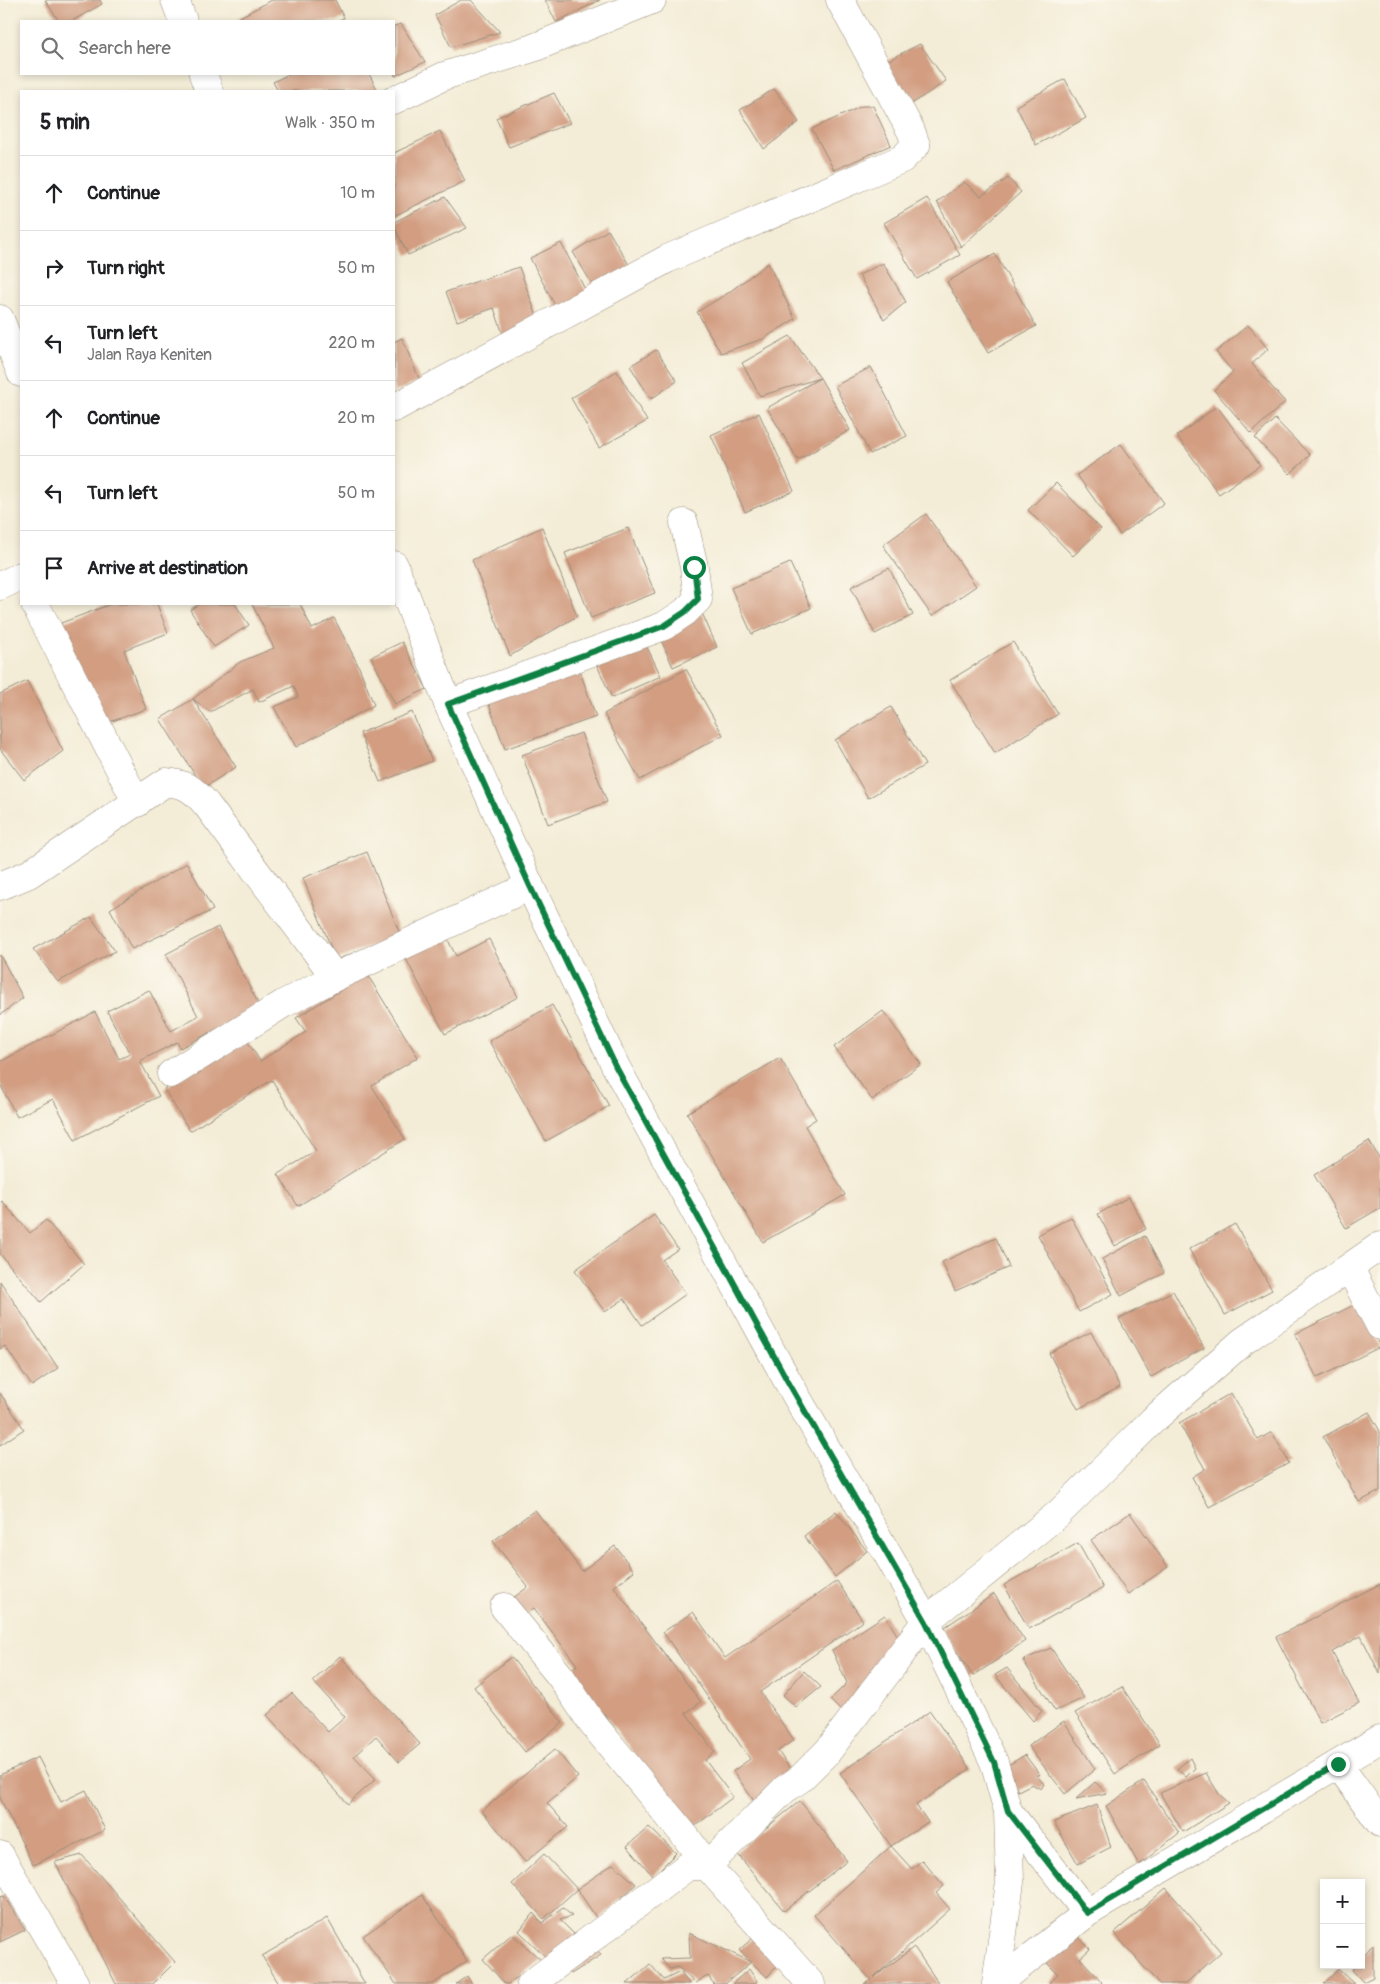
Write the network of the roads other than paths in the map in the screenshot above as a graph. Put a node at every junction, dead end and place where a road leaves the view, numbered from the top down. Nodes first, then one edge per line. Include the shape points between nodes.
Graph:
1 (175, 0) edge
2 (652, 0) edge
3 (840, 0) edge
4 (183, 20) edge
5 (203, 75) edge
6 (209, 90) edge
7 (395, 100) edge
8 (0, 319) edge
9 (20, 370) edge
10 (395, 407) edge
11 (684, 523) dead end
12 (395, 568) edge
13 (20, 576) edge
14 (0, 586) edge
15 (36, 605) edge
16 (448, 704) junction
17 (137, 803) junction
18 (0, 886) edge
19 (530, 886) junction
20 (335, 977) junction
21 (171, 1074) dead end
22 (1380, 1246) edge
23 (1350, 1269) junction
24 (1380, 1326) edge
25 (504, 1607) dead end
26 (926, 1622) junction
27 (1380, 1739) edge
28 (1338, 1764) junction
29 (1008, 1811) junction
30 (1380, 1823) edge
31 (0, 1855) edge
32 (707, 1866) junction
33 (1087, 1913) junction
34 (75, 1984) edge
35 (531, 1984) edge
36 (811, 1984) edge
37 (997, 1984) edge

1 - 4 street
2 - 7 street via 533,48 444,76
3 - 10 street via 911,131 916,145 902,159 667,259
5 - 6 street
8 - 9 street
11 - 16 street via 698,599 685,612 664,626
12 - 16 street
13 - 14 street
15 - 17 street
16 - 19 street
17 - 18 street via 29,874
17 - 20 street via 166,782 181,784 195,791
19 - 20 street
19 - 26 street via 616,1067 787,1380
20 - 21 street via 283,1004
22 - 23 street
23 - 24 street
23 - 26 street via 1242,1342 1153,1420 1058,1514
25 - 32 street
26 - 29 street via 994,1762
26 - 32 street via 828,1751
27 - 28 street
28 - 30 street
28 - 33 street
29 - 33 street
29 - 37 street via 1010,1882
31 - 34 street
32 - 35 street via 688,1866
32 - 36 street
33 - 37 street

